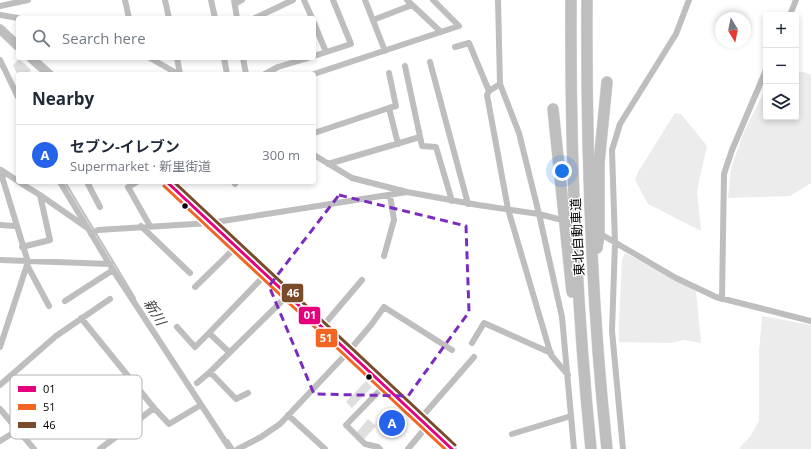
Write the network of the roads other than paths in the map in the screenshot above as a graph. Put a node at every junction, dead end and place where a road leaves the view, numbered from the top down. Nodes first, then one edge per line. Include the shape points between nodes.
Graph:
1 (28, 0) edge
2 (125, 0) edge
3 (165, 0) edge
4 (211, 0) edge
5 (242, 0) edge
6 (293, 0) edge
7 (304, 0) edge
8 (333, 0) edge
9 (365, 0) edge
10 (407, 0) edge
11 (433, 0) edge
12 (498, 0) edge
13 (571, 0) edge
14 (587, 0) edge
15 (689, 0) edge
16 (796, 0) edge
17 (235, 2) edge
18 (412, 5) junction
19 (0, 6) edge
20 (791, 12) edge
21 (0, 15) edge
22 (129, 16) edge
23 (169, 16) edge
24 (215, 16) edge
25 (237, 16) edge
26 (259, 16) edge
27 (311, 16) edge
28 (16, 18) edge
29 (372, 20) junction
30 (316, 28) edge
31 (0, 29) edge
32 (441, 32) junction
33 (16, 44) edge
34 (455, 47) dead end
35 (385, 51) junction
36 (326, 52) junction
37 (316, 55) edge
38 (0, 60) edge
39 (34, 60) edge
40 (154, 60) edge
41 (177, 60) edge
42 (224, 60) edge
43 (245, 60) edge
44 (297, 60) edge
45 (430, 62) dead end
46 (405, 66) dead end
47 (47, 72) edge
48 (175, 72) edge
49 (179, 72) edge
50 (227, 72) edge
51 (246, 72) edge
52 (269, 72) edge
53 (316, 73) edge
54 (389, 73) dead end
55 (763, 77) edge
56 (607, 82) dead end
57 (500, 84) junction
58 (489, 91) junction
59 (16, 93) edge
60 (389, 108) junction
61 (553, 109) dead end
62 (316, 131) edge
63 (420, 137) junction
64 (398, 144) junction
65 (316, 156) edge
66 (328, 164) junction
67 (0, 170) edge
68 (16, 181) edge
69 (21, 184) edge
70 (61, 184) edge
71 (88, 184) edge
72 (127, 184) edge
73 (169, 184) edge
74 (3, 189) edge
75 (406, 192) junction
76 (40, 195) junction
77 (390, 196) junction
78 (452, 201) junction
79 (468, 204) junction
80 (100, 207) dead end
81 (508, 209) junction
82 (540, 214) junction
83 (558, 219) dead end
84 (210, 223) junction
85 (0, 225) edge
86 (16, 226) junction
87 (141, 226) junction
88 (150, 226) junction
89 (89, 231) junction
90 (604, 236) dead end
91 (615, 243) junction
92 (22, 247) junction
93 (236, 247) junction
94 (384, 256) dead end
95 (0, 260) edge
96 (27, 264) junction
97 (112, 267) junction
98 (190, 273) dead end
99 (266, 274) junction
100 (362, 280) dead end
101 (593, 280) junction
102 (195, 287) dead end
103 (288, 295) junction
104 (110, 299) dead end
105 (722, 299) junction
106 (65, 301) dead end
107 (49, 306) dead end
108 (81, 318) junction
109 (811, 321) edge
110 (177, 327) dead end
111 (322, 327) junction
112 (209, 333) junction
113 (472, 343) dead end
114 (0, 347) edge
115 (452, 350) dead end
116 (230, 352) junction
117 (348, 352) junction
118 (551, 353) junction
119 (583, 353) junction
120 (474, 357) dead end
121 (210, 372) junction
122 (11, 375) edge
123 (127, 375) edge
124 (568, 375) junction
125 (10, 376) edge
126 (197, 383) dead end
127 (0, 385) edge
128 (384, 386) junction
129 (142, 393) edge
130 (248, 393) dead end
131 (201, 405) junction
132 (154, 408) junction
133 (0, 409) edge
134 (288, 415) junction
135 (571, 416) junction
136 (142, 417) edge
137 (420, 419) junction
138 (10, 421) edge
139 (428, 426) junction
140 (512, 434) dead end
141 (10, 435) edge
142 (26, 439) edge
143 (113, 439) edge
144 (0, 441) edge
145 (34, 449) edge
146 (100, 449) edge
147 (230, 449) edge
148 (238, 449) edge
149 (325, 449) edge
150 (380, 449) edge
151 (408, 449) edge
152 (452, 449) edge
153 (574, 449) edge
154 (591, 449) edge
155 (606, 449) edge
156 (622, 449) edge

1 - 19 street
2 - 22 street
3 - 23 street
4 - 24 street
5 - 17 street
6 - 26 street
7 - 27 street
8 - 36 street via 351,44
9 - 29 street
10 - 18 street
11 - 32 street via 459,26
12 - 57 street
13 - 119 highway, 東北自動車道 via 573,166
14 - 101 highway, 東北自動車道 via 587,135
15 - 91 street via 676,34 620,124 612,150
16 - 20 street
17 - 25 street
18 - 29 street
18 - 32 street
21 - 28 street
29 - 35 street
30 - 36 street
31 - 33 main road
32 - 35 street
34 - 58 street via 469,43
35 - 53 street
36 - 37 street
38 - 59 street
39 - 47 main road
40 - 48 street
41 - 49 street
42 - 50 street
43 - 51 street
44 - 52 street
45 - 79 street
46 - 63 street
54 - 60 street via 396,106
55 - 105 street via 724,174
56 - 101 highway via 599,163 598,236
57 - 58 street
57 - 82 street via 519,133
58 - 81 street via 487,94
60 - 62 street
60 - 64 street
61 - 119 highway via 571,285
63 - 64 street
63 - 78 street via 422,146 436,147
64 - 66 street
65 - 66 street
66 - 75 street via 352,178
67 - 68 street
67 - 74 street
69 - 76 street
70 - 89 street
71 - 80 street
72 - 88 street
73 - 84 main road
74 - 86 street
75 - 77 street
75 - 78 street
76 - 89 street
76 - 92 street via 50,240
77 - 84 street
77 - 94 street via 394,220
78 - 79 street
79 - 81 street
81 - 82 street
81 - 118 street
82 - 83 street
82 - 124 street via 562,317
84 - 88 street
84 - 93 main road
85 - 86 street
86 - 92 street
87 - 88 street
87 - 89 street
87 - 98 street
89 - 97 street
90 - 91 street
91 - 105 street via 676,278
91 - 156 street via 612,331
92 - 96 street
93 - 99 main road
93 - 102 street
95 - 96 street
96 - 97 street
96 - 107 street
96 - 114 street
97 - 106 street
97 - 131 street
99 - 103 main road
99 - 112 street
100 - 111 street
101 - 155 highway, 東北自動車道
103 - 111 main road
103 - 116 street
104 - 108 street
105 - 109 street
108 - 122 street
108 - 123 street
110 - 112 street via 195,347
111 - 117 main road
112 - 116 street
113 - 118 street via 484,323
115 - 117 street via 384,307
116 - 121 street
117 - 128 main road
117 - 134 street
118 - 124 street
119 - 154 highway, 東北自動車道
120 - 137 street
121 - 126 street
121 - 130 street via 236,399
124 - 135 street
125 - 127 street
128 - 137 main road
128 - 150 street via 346,425 365,444
129 - 132 street
131 - 132 street via 169,424
131 - 147 street
132 - 136 street
133 - 138 street
134 - 148 street via 261,437
134 - 149 street
135 - 140 street
135 - 153 street
137 - 139 main road
139 - 151 street
139 - 152 main road
141 - 144 street
142 - 145 street
143 - 146 street

